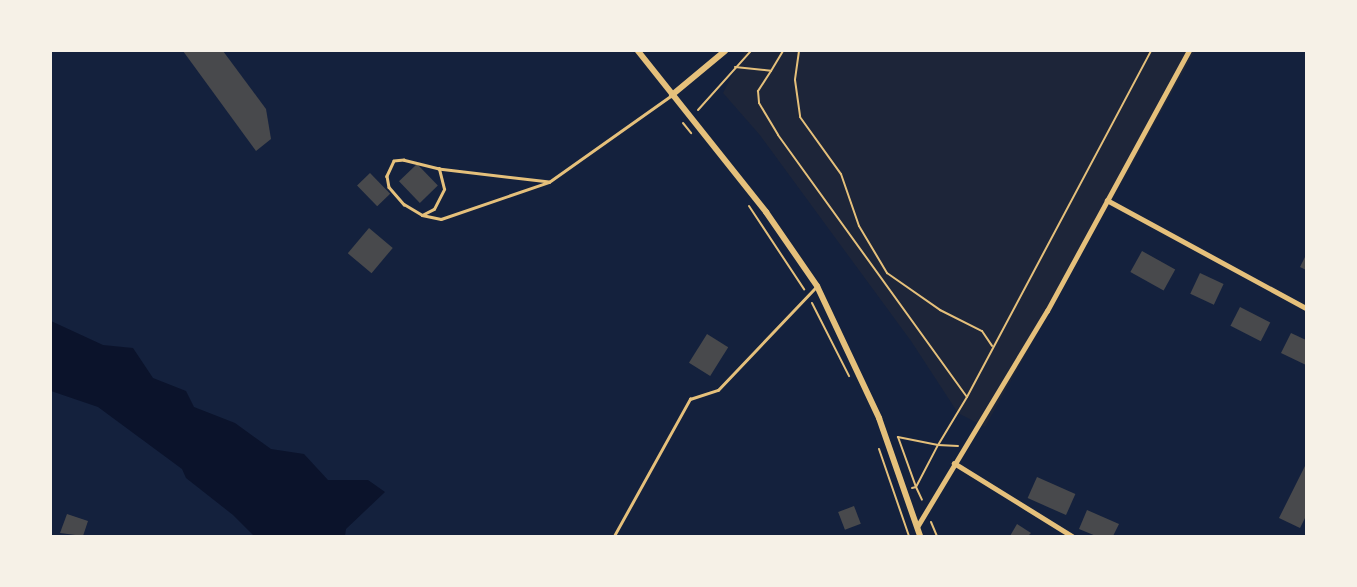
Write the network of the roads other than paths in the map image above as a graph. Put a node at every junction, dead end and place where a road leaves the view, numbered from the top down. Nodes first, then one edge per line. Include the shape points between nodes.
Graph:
1 (638, 51) edge
2 (725, 51) edge
3 (1189, 51) edge
4 (672, 95) junction
5 (439, 169) junction
6 (549, 182) junction
7 (1107, 200) junction
8 (422, 215) junction
9 (817, 286) junction
10 (1306, 308) edge
11 (954, 463) junction
12 (916, 528) junction
13 (614, 536) edge
14 (920, 536) edge
15 (1072, 536) edge

1 - 4 street
2 - 4 street
3 - 7 street
4 - 6 lane
4 - 9 street via 766,212
5 - 6 lane
5 - 8 lane via 444,189 434,209
5 - 8 lane via 394,161 387,176 389,187 404,204
6 - 8 lane via 441,219
7 - 10 street
7 - 11 street via 1047,312
9 - 12 street via 879,418
9 - 13 lane via 718,390 690,399
11 - 12 street
11 - 15 street
12 - 14 street

